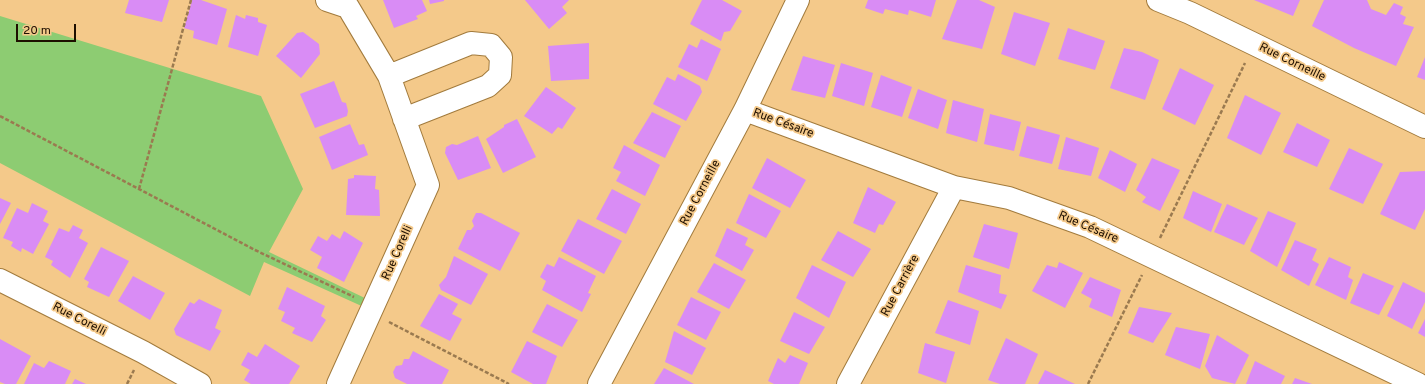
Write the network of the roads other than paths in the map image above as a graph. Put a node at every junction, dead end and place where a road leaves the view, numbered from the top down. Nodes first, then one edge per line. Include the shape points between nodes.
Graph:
1 (327, 0) edge
2 (798, 0) edge
3 (1158, 0) edge
4 (389, 76) junction
5 (745, 110) junction
6 (404, 119) junction
7 (1425, 127) edge
8 (954, 187) junction
9 (0, 280) edge
10 (200, 384) edge
11 (338, 384) edge
12 (599, 384) edge
13 (848, 384) edge
14 (1418, 384) edge

1 - 4 street, Rue Corelli via 348,7
2 - 5 street, Rue Corneille
3 - 7 street, Rue Corneille via 1190,13
4 - 6 street, Rue Corelli
4 - 6 street via 471,43 491,45 501,57 500,76 488,86
5 - 8 street, Rue Césaire
5 - 12 street, Rue Corneille
6 - 11 street, Rue Corelli via 428,185
8 - 13 street, Rue Carrière
8 - 14 street, Rue Césaire via 1009,198 1090,227
9 - 10 street, Rue Corelli via 143,352

